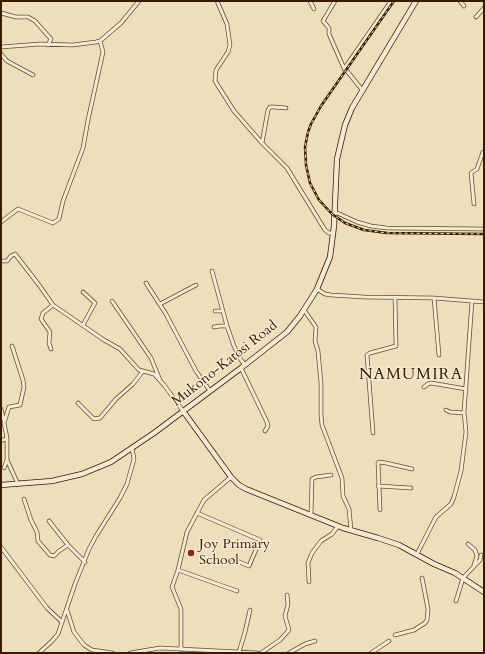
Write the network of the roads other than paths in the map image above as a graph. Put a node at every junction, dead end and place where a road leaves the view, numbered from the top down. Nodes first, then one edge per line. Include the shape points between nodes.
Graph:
1 (140, 1) edge
2 (217, 1) edge
3 (310, 1) edge
4 (335, 1) edge
5 (391, 1) edge
6 (416, 1) edge
7 (460, 1) edge
8 (464, 6) dead end
9 (484, 8) edge
10 (314, 9) dead end
11 (1, 13) edge
12 (476, 17) dead end
13 (100, 41) junction
14 (48, 45) junction
15 (1, 47) edge
16 (1, 54) edge
17 (344, 69) junction
18 (33, 75) dead end
19 (363, 90) junction
20 (286, 108) dead end
21 (262, 143) junction
22 (484, 152) edge
23 (474, 204) dead end
24 (335, 212) junction
25 (1, 222) edge
26 (484, 229) edge
27 (333, 233) junction
28 (1, 261) edge
29 (212, 271) dead end
30 (146, 282) dead end
31 (196, 285) dead end
32 (317, 289) junction
33 (83, 292) dead end
34 (395, 297) junction
35 (434, 298) junction
36 (112, 301) dead end
37 (472, 301) junction
38 (484, 302) edge
39 (160, 304) junction
40 (53, 305) junction
41 (304, 310) junction
42 (215, 311) dead end
43 (223, 311) junction
44 (83, 324) junction
45 (227, 326) junction
46 (214, 327) dead end
47 (12, 346) dead end
48 (51, 349) dead end
49 (439, 355) dead end
50 (246, 364) junction
51 (241, 368) junction
52 (143, 372) junction
53 (161, 382) junction
54 (424, 387) dead end
55 (466, 389) junction
56 (210, 391) junction
57 (78, 403) dead end
58 (1, 409) edge
59 (446, 410) dead end
60 (183, 411) junction
61 (464, 413) junction
62 (4, 423) junction
63 (265, 431) dead end
64 (373, 433) dead end
65 (7, 438) junction
66 (1, 441) edge
67 (132, 448) junction
68 (7, 460) junction
69 (4, 468) dead end
70 (412, 469) dead end
71 (331, 475) dead end
72 (231, 477) junction
73 (18, 484) junction
74 (1, 485) edge
75 (378, 486) junction
76 (411, 488) dead end
77 (24, 499) dead end
78 (380, 510) dead end
79 (197, 513) junction
80 (311, 516) junction
81 (49, 520) dead end
82 (338, 526) junction
83 (350, 530) junction
84 (468, 544) dead end
85 (68, 545) junction
86 (1, 547) edge
87 (417, 554) junction
88 (481, 555) dead end
89 (232, 559) dead end
90 (85, 562) junction
91 (474, 565) junction
92 (178, 570) junction
93 (422, 578) dead end
94 (463, 578) junction
95 (308, 582) dead end
96 (237, 591) dead end
97 (484, 592) edge
98 (287, 595) dead end
99 (456, 601) dead end
100 (67, 610) junction
101 (250, 610) dead end
102 (62, 622) junction
103 (395, 635) dead end
104 (389, 640) dead end
105 (315, 641) dead end
106 (164, 648) junction
107 (181, 650) junction
108 (135, 652) edge
109 (239, 652) edge
110 (39, 653) edge
111 (113, 653) edge
112 (130, 653) edge
113 (166, 653) edge
114 (259, 653) edge
115 (289, 653) edge
116 (371, 653) edge

1 - 13 street via 121,24
2 - 21 street via 227,24 230,45 216,70 215,81 234,110
3 - 10 street
4 - 17 street via 324,20
5 - 17 street
6 - 19 main road, Mukono-Katosi Road
7 - 8 street
9 - 12 street
11 - 14 street via 28,17 35,21 50,39
13 - 14 street
13 - 25 street via 103,52 83,148 59,219 53,223 18,209
14 - 15 street
16 - 18 street via 7,61
17 - 19 street
19 - 24 main road, Mukono-Katosi Road via 344,125 336,169
20 - 21 street via 270,107
21 - 27 street via 287,168 325,230
22 - 23 street via 478,169 471,173
24 - 26 street via 357,222 387,228
24 - 27 main road, Mukono-Katosi Road
27 - 32 main road, Mukono-Katosi Road via 327,267
28 - 40 street via 7,261 15,254
29 - 43 street
30 - 39 street
31 - 39 street
32 - 34 street via 331,295
32 - 41 main road, Mukono-Katosi Road
33 - 44 street via 95,303
34 - 35 street
34 - 64 street via 396,346 367,355
35 - 37 street
35 - 49 street
36 - 53 street via 151,358
37 - 38 street
37 - 55 street
39 - 56 street via 196,371
40 - 44 street
40 - 48 street via 43,313 41,319 50,332
41 - 50 main road, Mukono-Katosi Road via 287,332
41 - 83 street via 316,327 322,383 322,425 342,478 343,496 349,509
42 - 43 street
43 - 45 street
44 - 52 street via 120,349
45 - 46 street
45 - 50 street via 234,346
47 - 62 street via 24,387 20,405 9,408
50 - 51 main road, Mukono-Katosi Road
51 - 56 main road, Mukono-Katosi Road
51 - 63 street via 268,426
52 - 53 street via 154,374
52 - 57 street via 100,418 94,419
53 - 60 street
54 - 55 street via 431,383
55 - 61 street
56 - 60 main road, Mukono-Katosi Road
58 - 62 street
59 - 61 street
60 - 67 main road, Mukono-Katosi Road
60 - 72 main road
61 - 87 street via 464,452 454,497 451,504 436,517
62 - 65 street
65 - 66 street
65 - 68 street
67 - 73 main road, Mukono-Katosi Road via 111,462 82,474 52,481
67 - 90 street via 134,459 127,484 96,536
68 - 69 street
68 - 73 street
70 - 75 street via 379,462
71 - 80 street via 312,479
72 - 79 street via 209,494
72 - 80 main road via 246,489
73 - 74 main road, Mukono-Katosi Road
75 - 76 street
75 - 78 street
77 - 85 street via 38,541 50,555 54,556
79 - 89 street via 260,540 249,566
79 - 92 street via 187,532
80 - 82 main road
81 - 85 street
82 - 83 main road
82 - 95 street via 332,534 321,541 312,554 308,563
83 - 87 main road via 388,541
84 - 91 street via 477,556
85 - 90 street
86 - 102 street via 47,608
87 - 94 main road
88 - 91 street via 480,560
90 - 100 street
91 - 94 street
92 - 96 street
92 - 107 street via 172,587 181,609
93 - 103 street via 428,608 427,620 414,630
94 - 97 main road
94 - 99 street
98 - 114 street via 285,616 289,630 280,640
100 - 102 street
100 - 111 street via 74,632 84,645 92,650
101 - 109 street
102 - 110 street via 52,641
104 - 116 street
105 - 115 street
106 - 107 street
106 - 108 street
106 - 113 street
107 - 109 street
108 - 112 street
109 - 114 street

